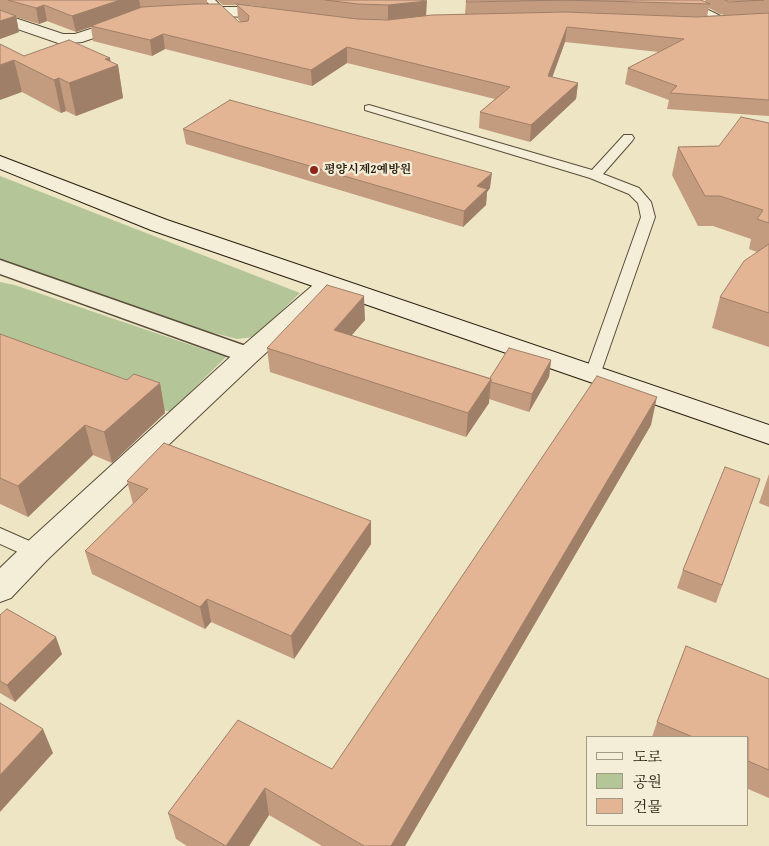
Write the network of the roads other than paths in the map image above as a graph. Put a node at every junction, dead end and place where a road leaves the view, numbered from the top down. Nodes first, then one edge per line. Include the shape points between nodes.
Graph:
1 (210, 0) edge
2 (680, 0) edge
3 (178, 12) edge
4 (223, 12) junction
5 (141, 16) edge
6 (0, 18) edge
7 (294, 18) edge
8 (737, 22) joint
9 (694, 24) edge
10 (239, 28) edge
11 (369, 108) dead end
12 (628, 138) dead end
13 (0, 162) edge
14 (595, 175) junction
15 (0, 267) edge
16 (328, 284) junction
17 (248, 355) junction
18 (593, 374) junction
19 (769, 435) edge
20 (0, 535) edge
21 (36, 552) junction
22 (0, 589) edge

1 - 4 lane
2 - 8 lane
3 - 4 street
4 - 7 street
4 - 10 lane
5 - 6 street via 96,34 68,39
8 - 9 street
11 - 14 lane
12 - 14 lane
13 - 16 street via 159,225
14 - 18 lane via 634,191 644,202 648,217
15 - 17 street
16 - 17 street
16 - 18 street
17 - 21 street
18 - 19 street
20 - 21 lane
21 - 22 street

